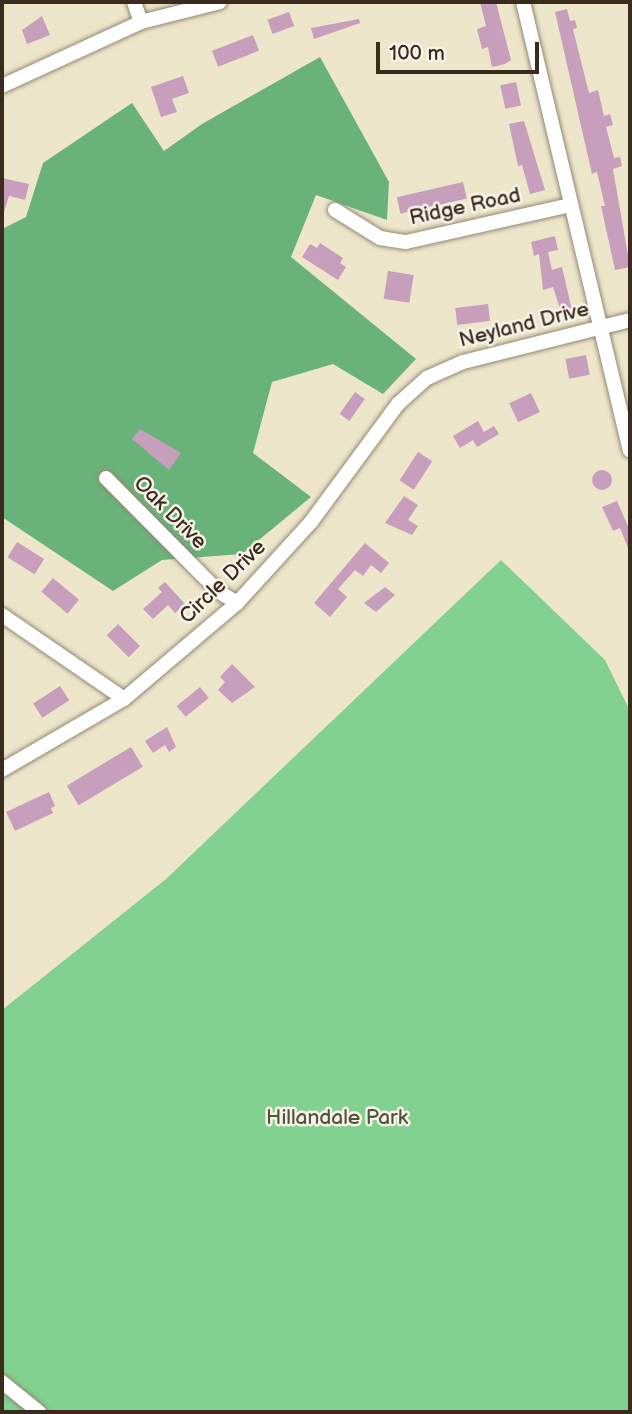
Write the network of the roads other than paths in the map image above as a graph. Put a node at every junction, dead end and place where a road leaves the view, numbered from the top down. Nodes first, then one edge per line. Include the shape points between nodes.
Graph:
1 (134, 2) edge
2 (220, 2) edge
3 (523, 2) edge
4 (141, 22) junction
5 (2, 86) edge
6 (570, 205) junction
7 (335, 210) dead end
8 (630, 320) edge
9 (600, 328) junction
10 (430, 376) joint
11 (630, 450) edge
12 (106, 478) dead end
13 (237, 603) junction
14 (2, 615) edge
15 (124, 699) junction
16 (2, 770) edge
17 (2, 1382) edge
18 (39, 1412) edge

1 - 4 street
2 - 4 street
3 - 6 street
4 - 5 street
6 - 7 street, Ridge Road via 406,242 380,237
6 - 9 street
8 - 9 street, Neyland Drive
9 - 10 street, Neyland Drive via 463,362
9 - 11 street
10 - 13 street, Circle Drive via 398,404 311,522
12 - 13 street, Oak Drive via 219,592
13 - 15 street, Circle Drive
14 - 15 street
15 - 16 street, Circle Drive
17 - 18 street

